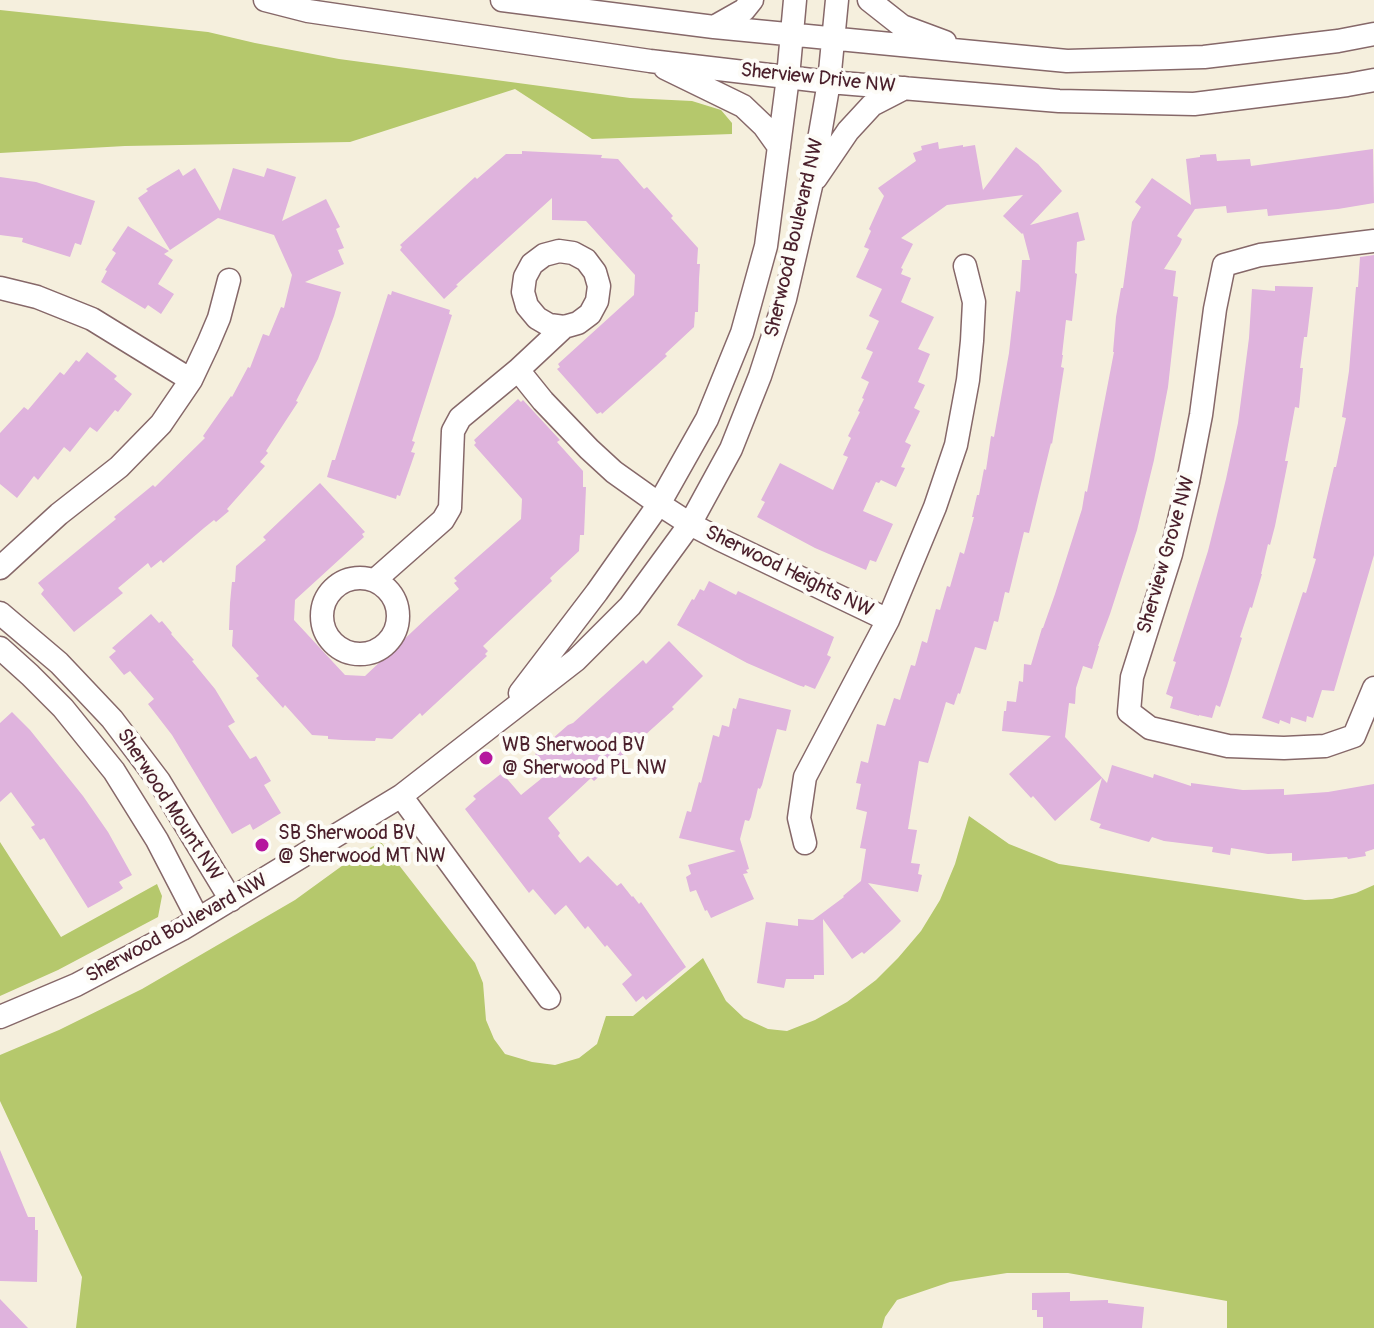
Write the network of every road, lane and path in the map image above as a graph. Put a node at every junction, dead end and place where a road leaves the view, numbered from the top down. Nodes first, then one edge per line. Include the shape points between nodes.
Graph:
1 (265, 0) edge
2 (502, 0) edge
3 (752, 0) edge
4 (795, 0) edge
5 (837, 0) edge
6 (869, 0) edge
7 (714, 27) junction
8 (1374, 34) edge
9 (792, 35) junction
10 (833, 39) junction
11 (976, 54) junction
12 (650, 61) junction
13 (788, 77) junction
14 (1374, 80) edge
15 (829, 82) junction
16 (905, 88) junction
17 (779, 147) junction
18 (811, 186) junction
19 (1374, 241) edge
20 (965, 266) dead end
21 (229, 280) dead end
22 (0, 288) edge
23 (564, 327) dead end
24 (518, 370) junction
25 (191, 380) junction
26 (659, 504) junction
27 (690, 524) junction
28 (0, 568) edge
29 (375, 580) dead end
30 (0, 613) edge
31 (888, 620) junction
32 (0, 648) edge
33 (1374, 688) edge
34 (502, 716) junction
35 (401, 796) junction
36 (805, 843) dead end
37 (231, 900) junction
38 (198, 919) junction
39 (549, 998) dead end
40 (0, 1017) edge

1 - 12 street, Sherview Drive NW via 308,11
2 - 7 street, Sherview Drive NW
3 - 7 street
4 - 9 street, Sherwood Boulevard NW
5 - 10 street, Sherwood Boulevard NW
6 - 11 street via 902,26
7 - 9 street, Sherview Drive NW
8 - 11 street, Sherview Drive NW via 1204,57 1067,61
9 - 10 street, Sherview Drive NW
9 - 13 street, Sherwood Boulevard NW
10 - 11 street, Sherview Drive NW
10 - 15 street, Sherwood Boulevard NW
12 - 13 street, Sherview Drive NW
12 - 17 street via 743,106
13 - 15 street, Sherview Drive NW
13 - 17 street, Sherwood Boulevard NW
14 - 16 street, Sherview Drive NW via 1194,104 1059,101
15 - 16 street, Sherview Drive NW
15 - 18 street, Sherwood Boulevard NW
16 - 18 street via 872,105
17 - 26 street, Sherwood Boulevard NW via 766,246 742,333 707,419
18 - 27 street, Sherwood Boulevard NW via 785,299 760,376 731,449
19 - 33 street, Sherview Grove NW via 1260,255 1224,265 1188,482 1132,677 1129,712 1150,728 1228,746 1325,746 1354,736
20 - 31 street, Sherwood Heights NW via 974,302 963,413 935,507
21 - 25 street via 219,318
22 - 25 street via 92,319
23 - 24 street
24 - 26 street, Sherwood Heights NW via 589,449
24 - 29 street via 460,418 453,431 450,508 443,520
25 - 28 street via 161,424 119,467
26 - 27 street, Sherwood Heights NW
26 - 34 street, Sherwood Boulevard NW
27 - 31 street, Sherwood Heights NW
27 - 34 street, Sherwood Boulevard NW via 630,606 576,660
30 - 37 street, Sherwood Mount NW via 59,663 112,719 159,781
31 - 36 street, Sherwood Heights NW via 805,777 799,818
32 - 38 street, Sherwood Mount NW via 63,708 114,771
34 - 35 street, Sherwood Boulevard NW
35 - 37 street, Sherwood Boulevard NW
35 - 39 street
37 - 38 street, Sherwood Boulevard NW
38 - 40 street, Sherwood Boulevard NW via 76,985

